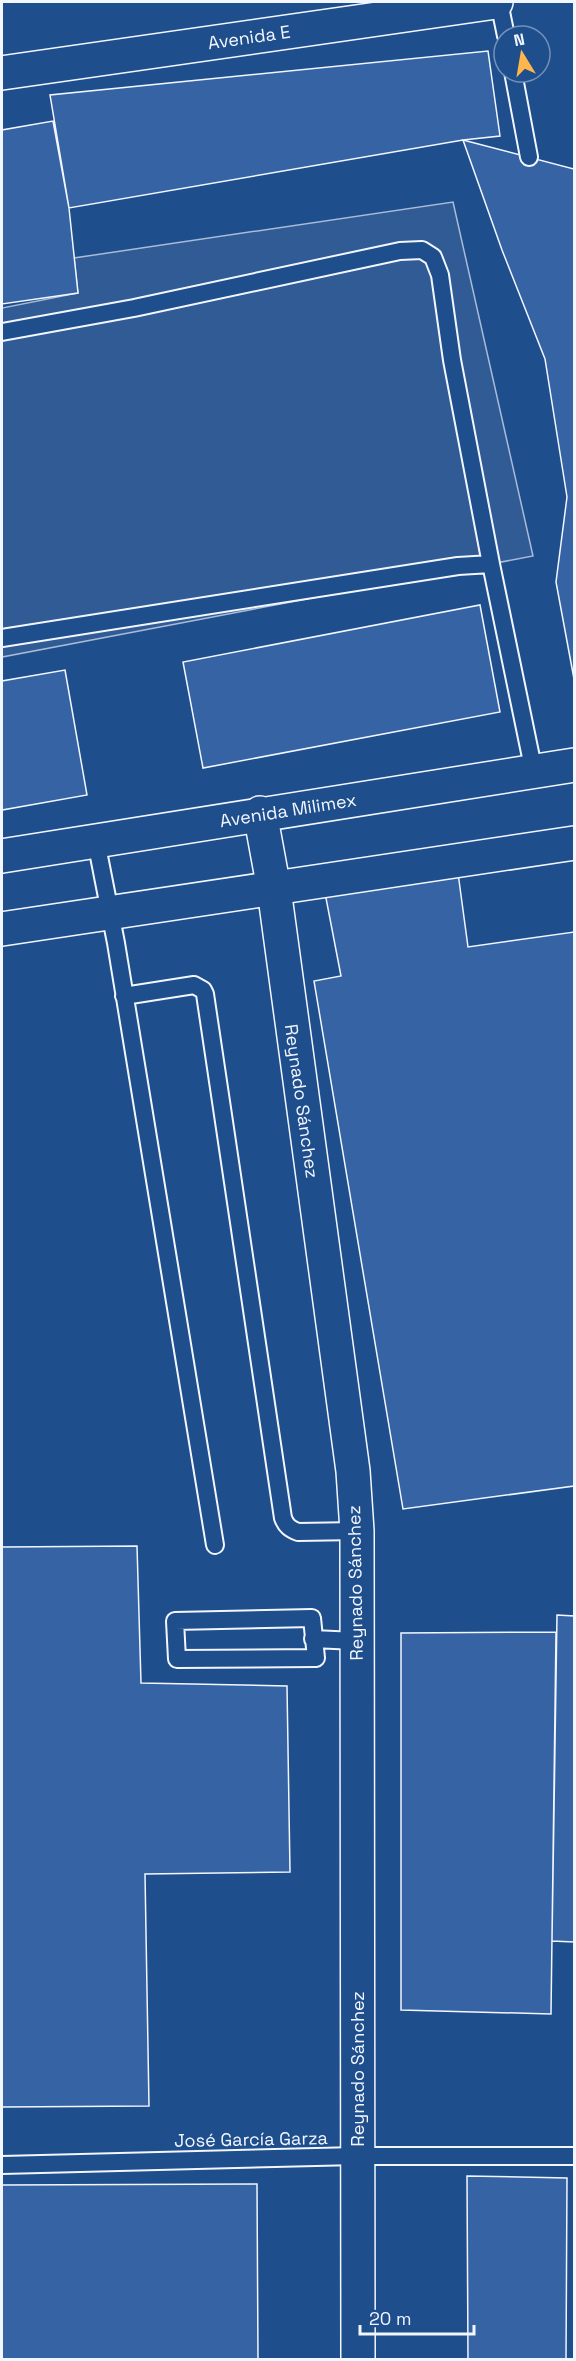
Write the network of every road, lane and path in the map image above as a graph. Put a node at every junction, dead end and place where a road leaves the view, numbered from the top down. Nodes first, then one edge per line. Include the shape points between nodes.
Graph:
1 (497, 2) edge
2 (503, 24) edge
3 (2, 74) edge
4 (515, 84) edge
5 (529, 157) dead end
6 (2, 332) edge
7 (491, 564) junction
8 (2, 638) edge
9 (574, 765) edge
10 (534, 772) junction
11 (260, 813) junction
12 (96, 841) junction
13 (574, 843) edge
14 (2, 856) edge
15 (274, 890) junction
16 (110, 913) junction
17 (2, 929) edge
18 (124, 996) junction
19 (357, 1531) junction
20 (215, 1545) dead end
21 (314, 1639) junction
22 (356, 1641) junction
23 (357, 2156) junction
24 (574, 2156) edge
25 (2, 2165) edge
26 (358, 2360) edge

1 - 2 lane
1 - 3 street, Avenida E
4 - 5 lane
6 - 7 lane via 400,251 422,250 433,257 440,275
7 - 8 lane
7 - 10 lane
9 - 10 street, Avenida Milimex
10 - 11 street, Avenida Milimex
11 - 12 street, Avenida Milimex
11 - 15 street, Reynado Sánchez
12 - 14 street, Avenida Milimex
12 - 16 lane
13 - 15 street
15 - 16 street
15 - 19 street, Reynado Sánchez via 353,1471
16 - 17 street
16 - 18 lane
18 - 19 lane via 194,985 205,994 283,1518 298,1532
18 - 20 lane
19 - 22 street, Reynado Sánchez
21 - 21 lane via 312,1618 176,1622 177,1659 316,1658
21 - 22 lane
22 - 23 street, Reynado Sánchez
23 - 24 lane, José García Garza
23 - 25 lane, José García Garza
23 - 26 street, Reynado Sánchez

